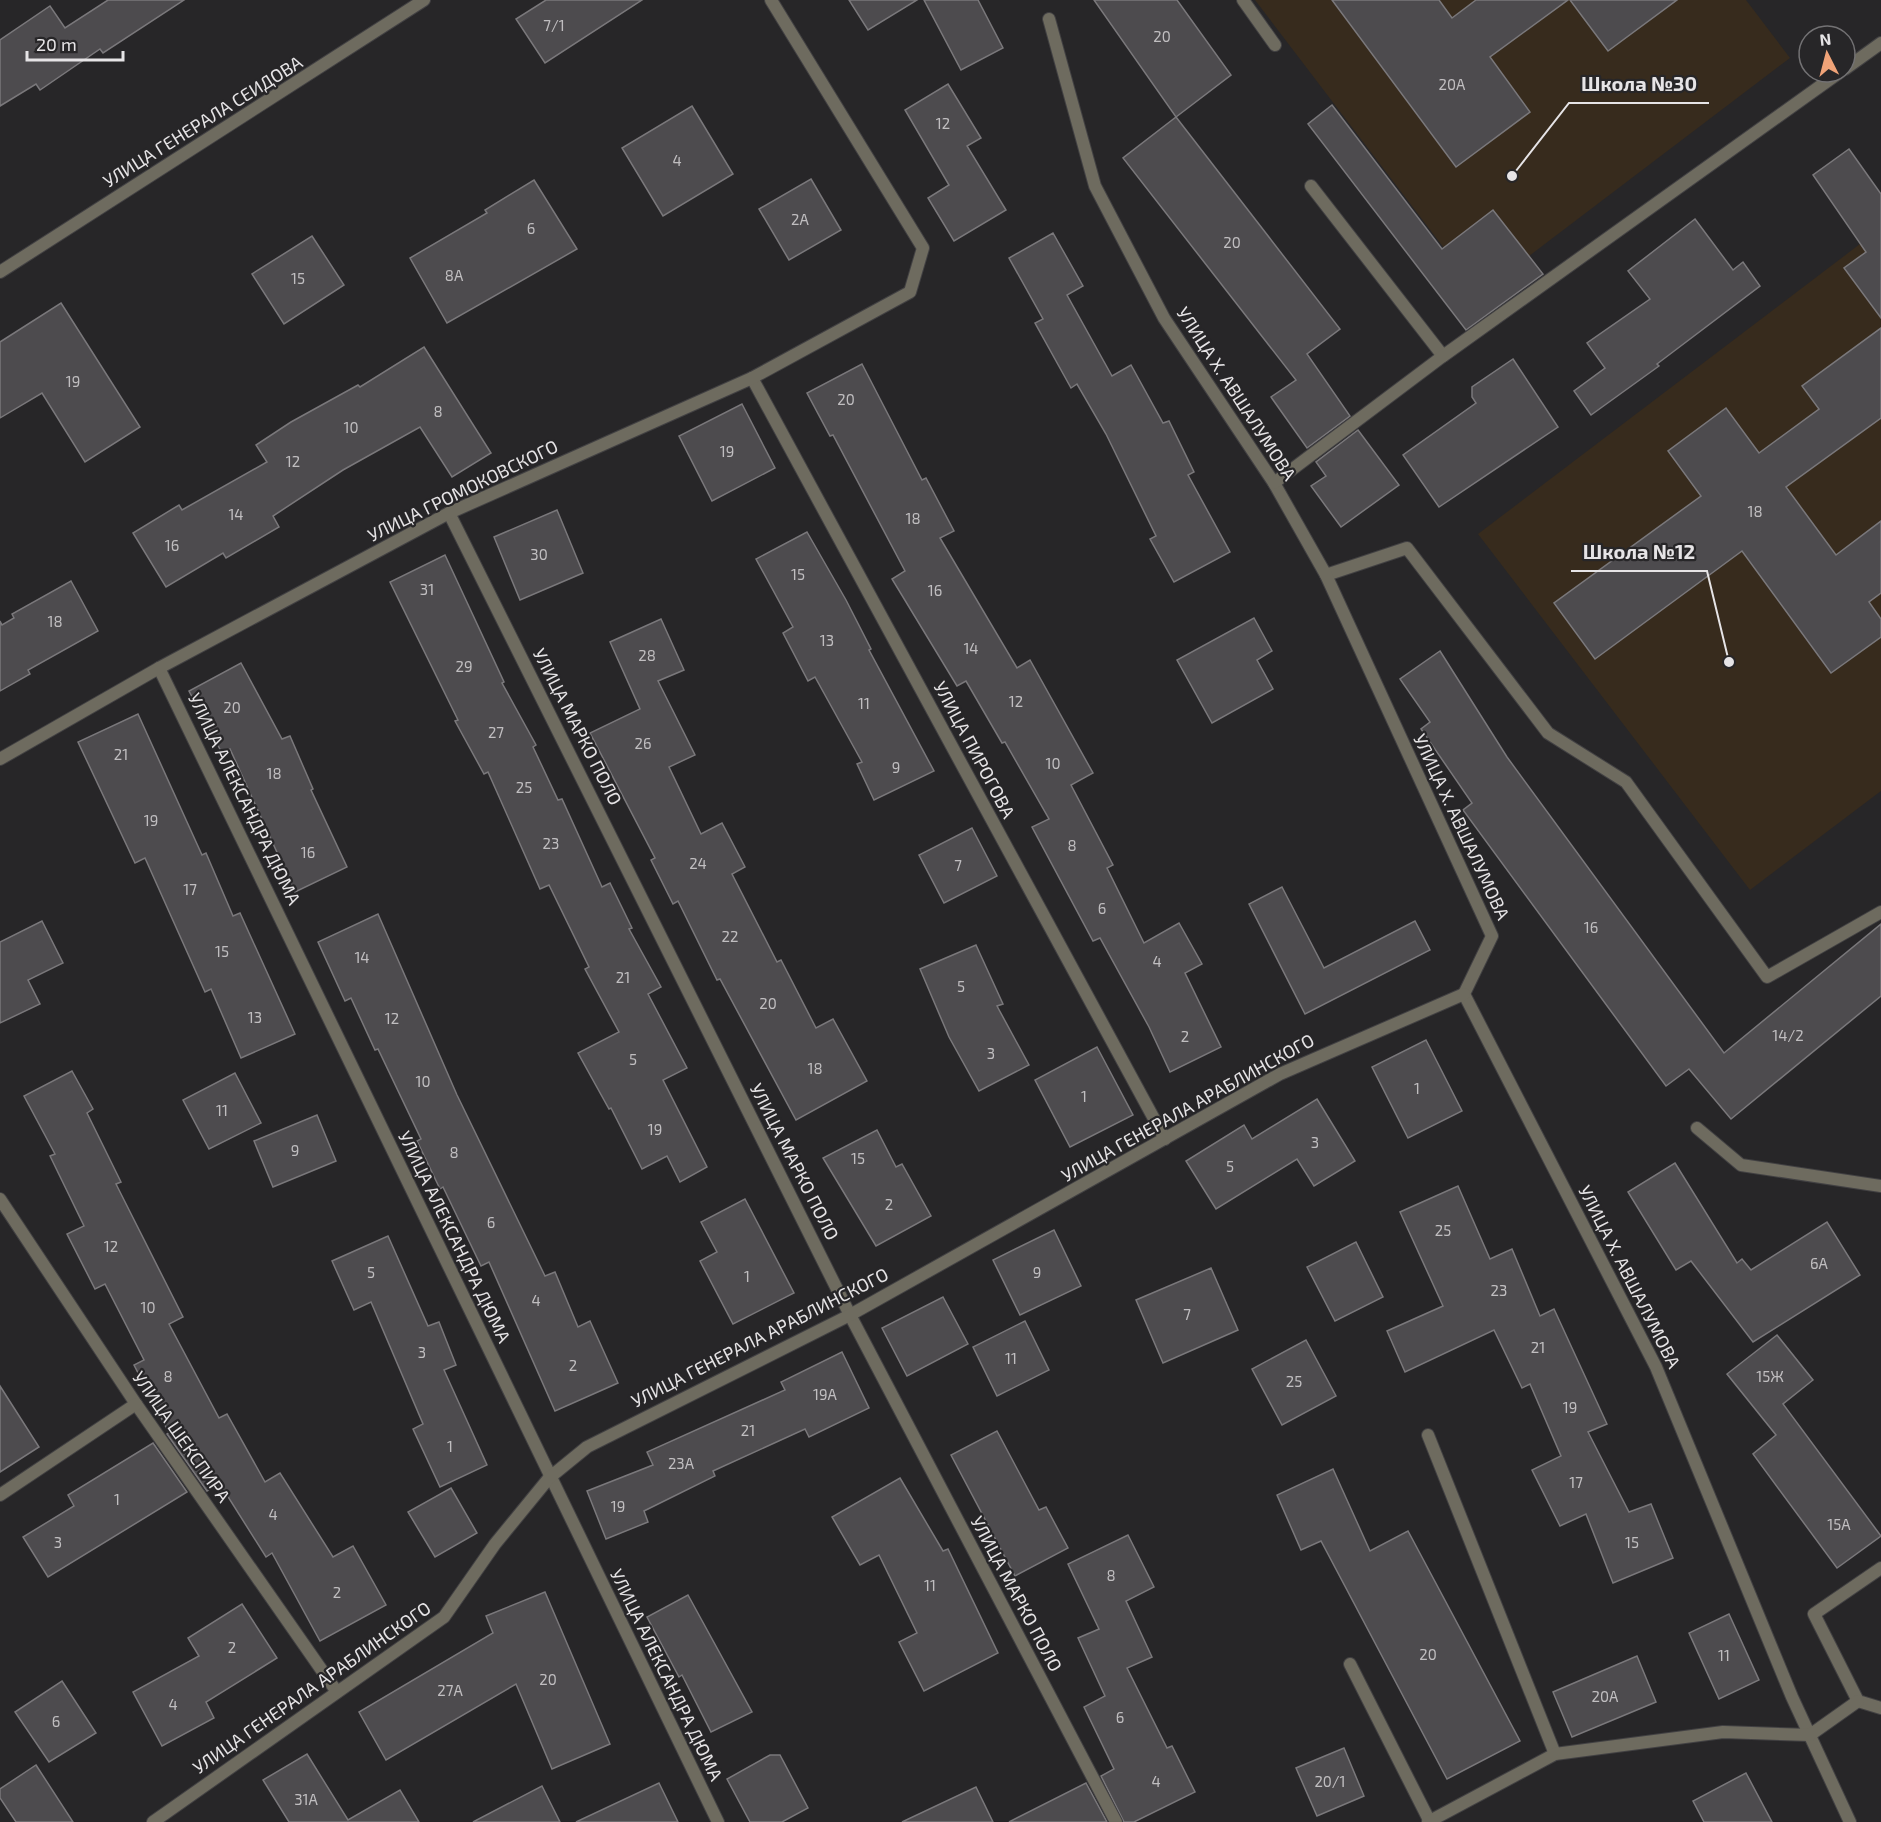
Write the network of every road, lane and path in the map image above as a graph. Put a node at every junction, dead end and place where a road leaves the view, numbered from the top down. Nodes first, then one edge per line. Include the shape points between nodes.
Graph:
1 (424, 0) edge
2 (771, 0) edge
3 (1243, 0) edge
4 (1049, 19) dead end
5 (1881, 43) edge
6 (1275, 45) dead end
7 (1857, 60) edge
8 (1823, 84) edge
9 (1311, 186) dead end
10 (0, 272) edge
11 (1443, 356) junction
12 (752, 378) junction
13 (1274, 483) junction
14 (449, 513) junction
15 (1326, 574) junction
16 (159, 668) junction
17 (0, 759) edge
18 (1881, 912) edge
19 (1464, 994) junction
20 (1697, 1128) dead end
21 (1165, 1139) junction
22 (1881, 1186) edge
23 (0, 1199) edge
24 (850, 1315) junction
25 (136, 1404) junction
26 (1428, 1435) dead end
27 (549, 1478) junction
28 (0, 1495) edge
29 (1881, 1568) edge
30 (1350, 1664) dead end
31 (337, 1692) junction
32 (1858, 1701) junction
33 (1881, 1708) edge
34 (1810, 1735) junction
35 (1556, 1754) junction
36 (1429, 1821) edge
37 (153, 1822) edge
38 (718, 1822) edge
39 (1116, 1822) edge
40 (1850, 1822) edge

1 - 10 street, УЛИЦА ГЕНЕРАЛА СЕИДОВА
2 - 12 street, УЛИЦА ГРОМОКОВСКОГО via 923,248 910,292
3 - 6 street
4 - 13 street, УЛИЦА Х. АВШАЛУМОВА via 1095,186 1164,318
5 - 7 street
8 - 11 street
9 - 11 street
11 - 13 street
12 - 14 street, УЛИЦА ГРОМОКОВСКОГО
12 - 21 street, УЛИЦА ПИРОГОВА
13 - 15 street, УЛИЦА Х. АВШАЛУМОВА
14 - 16 street, УЛИЦА ГРОМОКОВСКОГО
14 - 24 street, УЛИЦА МАРКО ПОЛО
15 - 18 street via 1407,548 1548,733 1626,782 1767,977
15 - 19 street, УЛИЦА Х. АВШАЛУМОВА via 1492,936
16 - 17 street, УЛИЦА ГРОМОКОВСКОГО
16 - 27 street, УЛИЦА АЛЕКСАНДРА ДЮМА
19 - 21 street, УЛИЦА ГЕНЕРАЛА АРАБЛИНСКОГО via 1280,1074
19 - 34 street, УЛИЦА Х. АВШАЛУМОВА via 1656,1367
20 - 22 street via 1742,1165
21 - 24 street, УЛИЦА ГЕНЕРАЛА АРАБЛИНСКОГО
23 - 25 street, УЛИЦА ШЕКСПИРА
24 - 27 street, УЛИЦА ГЕНЕРАЛА АРАБЛИНСКОГО via 587,1447
24 - 39 street, УЛИЦА МАРКО ПОЛО
25 - 28 street
25 - 31 street, УЛИЦА ШЕКСПИРА
26 - 35 street
27 - 31 street, УЛИЦА ГЕНЕРАЛА АРАБЛИНСКОГО via 495,1544 444,1617
27 - 38 street, УЛИЦА АЛЕКСАНДРА ДЮМА
29 - 32 street via 1814,1614
30 - 36 street
31 - 37 street, УЛИЦА ГЕНЕРАЛА АРАБЛИНСКОГО
32 - 33 street
32 - 34 street
34 - 35 street via 1723,1732
34 - 40 street, УЛИЦА Х. АВШАЛУМОВА
35 - 36 street

